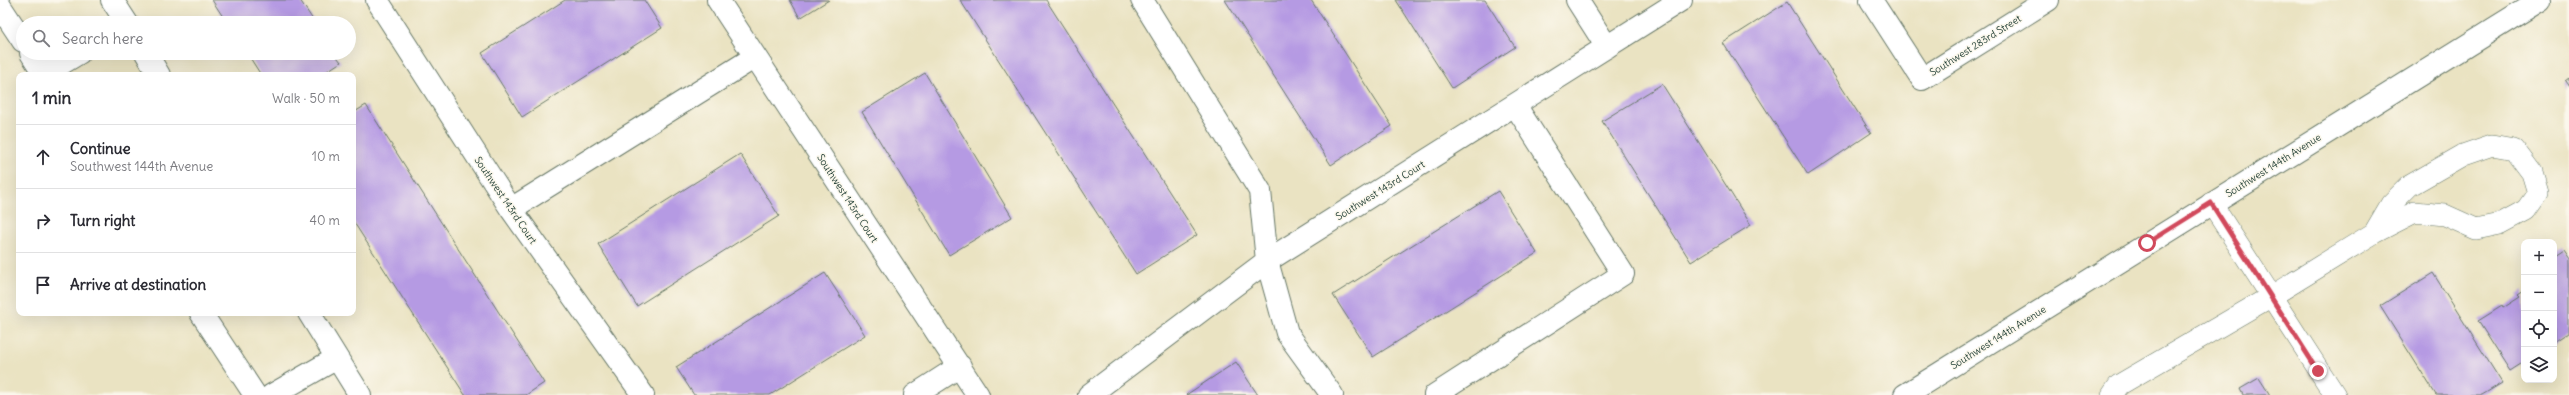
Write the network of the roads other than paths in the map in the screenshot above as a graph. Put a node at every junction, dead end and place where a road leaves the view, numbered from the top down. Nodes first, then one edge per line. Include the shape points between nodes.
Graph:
1 (112, 0) edge
2 (377, 0) edge
3 (718, 0) edge
4 (1142, 0) edge
5 (1577, 0) edge
6 (1681, 0) edge
7 (1871, 0) edge
8 (2048, 0) edge
9 (2540, 0) edge
10 (0, 6) edge
11 (122, 16) edge
12 (16, 30) edge
13 (1607, 47) junction
14 (755, 57) junction
15 (36, 60) edge
16 (67, 60) edge
17 (150, 60) edge
18 (44, 72) edge
19 (48, 72) edge
20 (157, 72) edge
21 (1515, 105) junction
22 (2211, 203) junction
23 (511, 209) junction
24 (2374, 234) junction
25 (1267, 261) junction
26 (2270, 297) junction
27 (203, 316) edge
28 (311, 316) edge
29 (337, 358) junction
30 (960, 366) junction
31 (255, 395) edge
32 (272, 395) edge
33 (360, 395) edge
34 (644, 395) edge
35 (915, 395) edge
36 (978, 395) edge
37 (1089, 395) edge
38 (1332, 395) edge
39 (1435, 395) edge
40 (1905, 395) edge
41 (2112, 395) edge
42 (2335, 395) edge

1 - 11 street
2 - 23 street, Southwest 143rd Court
3 - 14 street, Southwest 143rd Court
4 - 25 street via 1260,191
5 - 13 street
6 - 13 street, Southwest 143rd Court
7 - 8 street, Southwest 283rd Street via 1922,79
9 - 22 street, Southwest 144th Avenue
10 - 12 street
13 - 21 street, Southwest 143rd Court
14 - 23 street
14 - 30 street, Southwest 143rd Court
15 - 18 street
16 - 19 street
17 - 20 street
21 - 25 street, Southwest 143rd Court
21 - 39 street via 1623,274
22 - 26 lane
22 - 40 street, Southwest 144th Avenue
23 - 34 street, Southwest 143rd Court
24 - 24 lane via 2415,212 2445,216 2476,229 2500,224 2526,210 2538,193 2532,173 2514,149 2492,146 2463,155 2409,186 2391,204
24 - 26 lane
25 - 37 street, Southwest 143rd Court
25 - 38 street via 1287,333
26 - 41 lane via 2118,385
26 - 42 lane
27 - 31 street
28 - 29 street
29 - 32 street
29 - 33 street
30 - 35 street
30 - 36 street, Southwest 143rd Court

